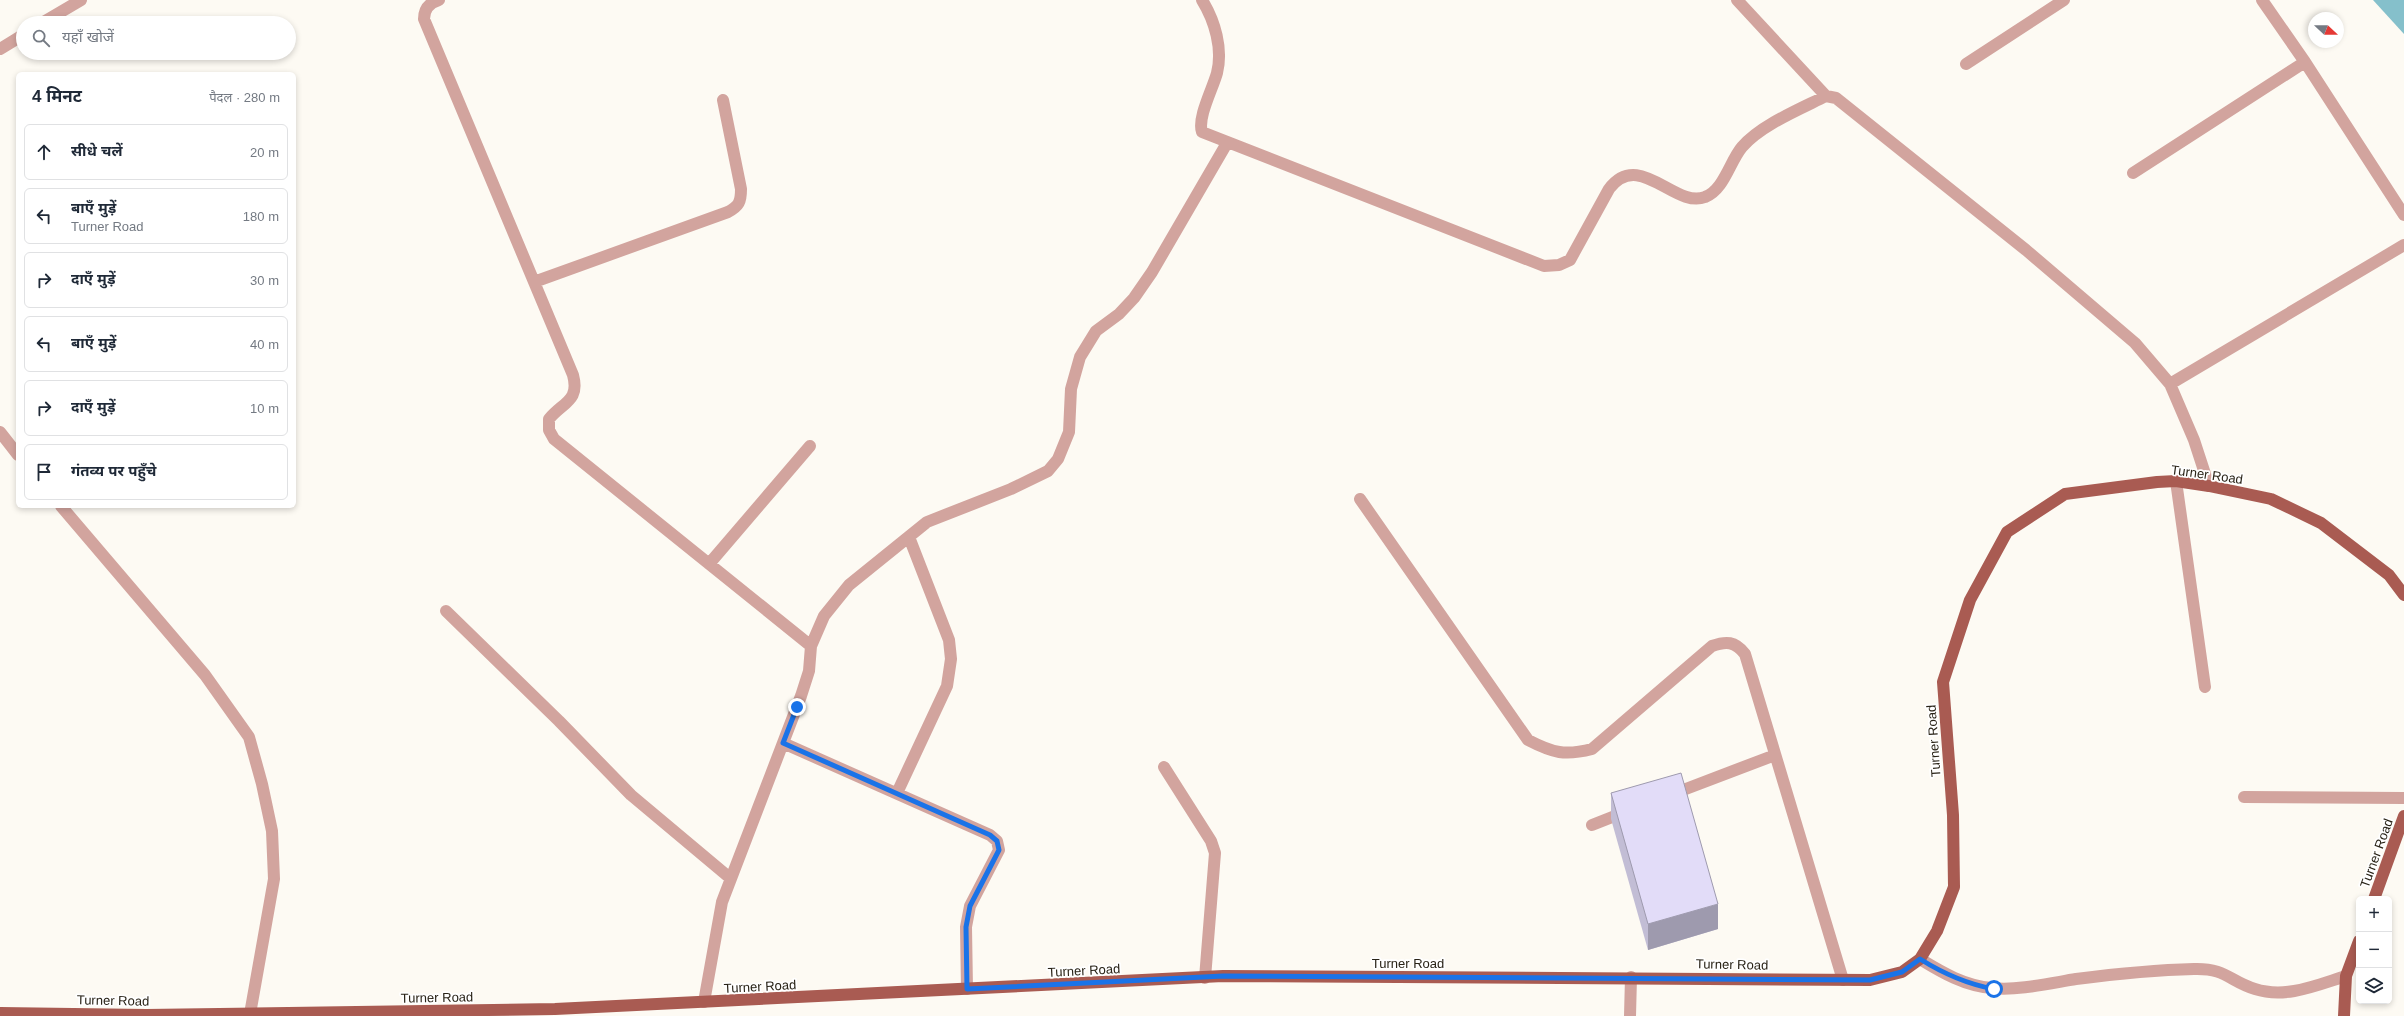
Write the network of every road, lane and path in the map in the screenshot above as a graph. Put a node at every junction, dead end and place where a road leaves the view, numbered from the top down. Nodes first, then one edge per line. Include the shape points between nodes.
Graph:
1 (440, 0) edge
2 (1202, 0) edge
3 (1738, 0) edge
4 (2064, 0) edge
5 (2262, 0) edge
6 (79, 1) edge
7 (54, 16) edge
8 (16, 39) edge
9 (0, 49) edge
10 (2305, 62) junction
11 (1966, 64) dead end
12 (1826, 96) junction
13 (723, 100) dead end
14 (1227, 143) junction
15 (2133, 173) dead end
16 (2404, 215) edge
17 (2404, 245) edge
18 (534, 282) junction
19 (2170, 384) junction
20 (0, 432) edge
21 (810, 446) dead end
22 (16, 452) edge
23 (2176, 482) junction
24 (2209, 486) junction
25 (1360, 499) dead end
26 (63, 508) edge
27 (909, 537) junction
28 (709, 564) junction
29 (2404, 595) edge
30 (446, 611) dead end
31 (811, 646) junction
32 (2205, 687) dead end
33 (783, 743) junction
34 (1775, 755) junction
35 (1164, 767) dead end
36 (897, 793) junction
37 (2244, 796) dead end
38 (2404, 798) edge
39 (1658, 800) edge
40 (1636, 808) edge
41 (2404, 816) edge
42 (1592, 825) dead end
43 (730, 878) junction
44 (2375, 896) edge
45 (2356, 949) edge
46 (1920, 959) junction
47 (2346, 976) junction
48 (1631, 977) junction
49 (1205, 978) junction
50 (1843, 980) junction
51 (967, 989) junction
52 (704, 1002) junction
53 (0, 1013) edge
54 (250, 1014) junction
55 (1630, 1016) edge
56 (2344, 1016) edge

1 - 18 street via 428,5 424,11 424,20
2 - 14 street via 1211,14 1220,48 1218,72 1200,127 1202,132
3 - 12 street
4 - 11 street
5 - 10 street
6 - 7 street
8 - 9 street
10 - 15 street
10 - 16 street
12 - 14 street via 1759,132 1739,151 1718,187 1712,194 1703,198 1692,198 1636,175 1626,174 1616,180 1577,250 1570,260 1559,265 1544,266
12 - 19 street via 1836,98 2085,299 2135,343
13 - 18 street via 741,189 741,199 737,206 728,212
14 - 27 street via 1152,272 1119,314 1096,331 1080,357 1071,389 1069,432 1058,459 1048,471 1011,489 927,522
17 - 19 street
18 - 28 street via 575,384 571,399 549,419 549,430 554,438
19 - 24 street via 2194,440
20 - 22 street
21 - 28 street
23 - 24 main road, Turner Road
23 - 32 street
23 - 46 main road, Turner Road via 2064,494 2007,532 1970,600 1943,682 1953,815 1954,887 1937,931
24 - 29 main road, Turner Road via 2271,499 2321,523 2389,575
25 - 34 street via 1528,740 1549,751 1572,754 1592,749 1712,646 1726,641 1739,646 1745,654
26 - 54 street via 205,675 249,737 272,831 274,879
27 - 31 street via 849,584 824,616
27 - 36 street via 949,640 951,659 947,686
28 - 31 street
30 - 43 street via 631,795
31 - 33 street via 809,671
33 - 36 street
33 - 43 street
34 - 39 street
34 - 50 street
35 - 49 street via 1211,841 1215,853
36 - 51 street via 990,835 997,841 999,850 970,906 966,927
37 - 38 street
40 - 42 street
41 - 44 main road, Turner Road
43 - 52 street via 722,902
45 - 47 main road
46 - 47 street via 1942,973 1969,984 1994,989 2116,974 2194,969 2220,971 2239,983 2272,993 2290,992
46 - 50 main road, Turner Road via 1895,973 1870,980
47 - 56 main road
48 - 49 main road, Turner Road
48 - 50 main road, Turner Road
48 - 55 street
49 - 51 main road, Turner Road
51 - 52 main road, Turner Road
52 - 54 main road, Turner Road via 555,1010
53 - 54 main road, Turner Road

